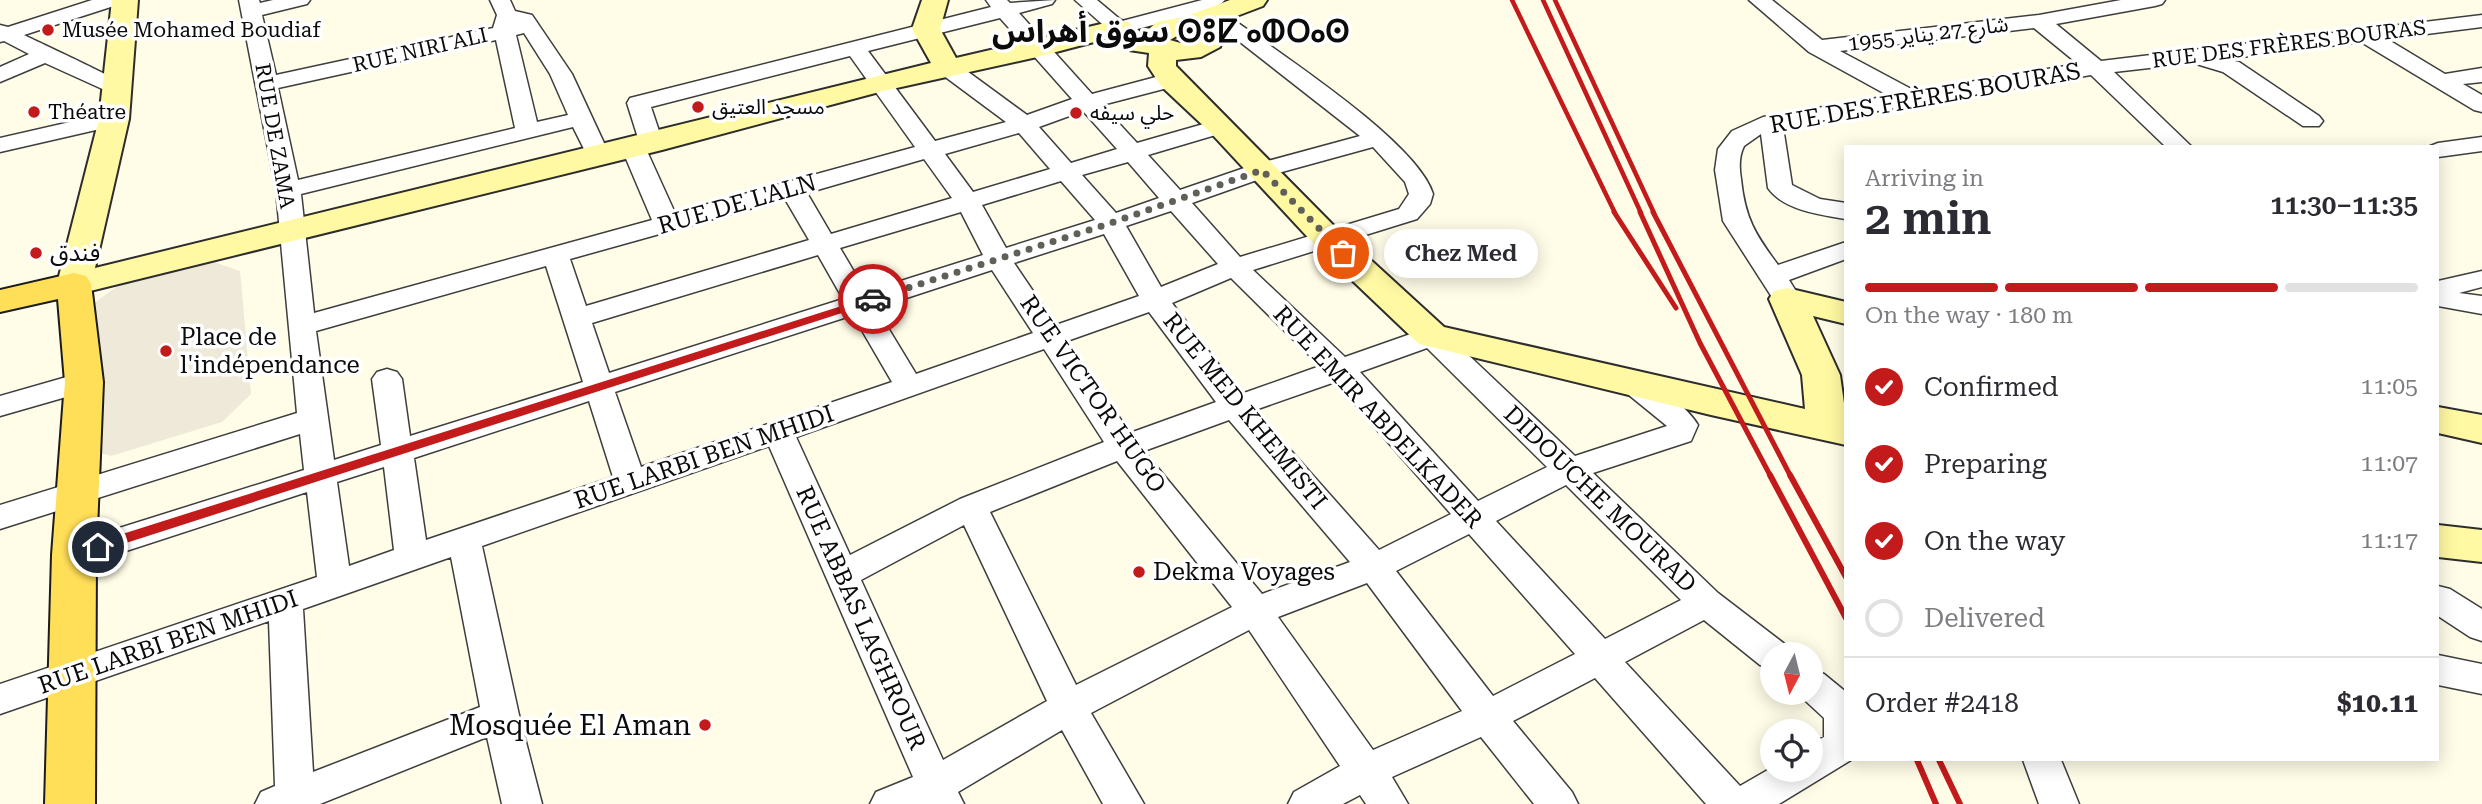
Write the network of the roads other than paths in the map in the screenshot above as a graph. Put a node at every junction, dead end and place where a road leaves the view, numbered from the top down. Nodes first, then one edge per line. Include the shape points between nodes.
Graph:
1 (113, 0) edge
2 (125, 0) edge
3 (300, 0) edge
4 (1045, 0) edge
5 (1085, 0) edge
6 (1759, 0) edge
7 (2155, 0) edge
8 (1250, 2) edge
9 (250, 5) edge
10 (999, 5) edge
11 (927, 10) edge
12 (504, 15) edge
13 (1208, 19) edge
14 (2039, 21) junction
15 (2482, 21) edge
16 (1118, 28) junction
17 (2, 34) edge
18 (2363, 34) junction
19 (854, 47) junction
20 (1817, 47) junction
21 (1037, 49) junction
22 (46, 55) junction
23 (2190, 55) junction
24 (1166, 63) junction
25 (948, 68) junction
26 (2096, 68) junction
27 (0, 75) edge
28 (2482, 75) edge
29 (2441, 80) junction
30 (880, 83) junction
31 (267, 84) junction
32 (117, 87) junction
33 (1910, 98) junction
34 (1086, 102) junction
35 (2482, 105) edge
36 (583, 118) junction
37 (114, 119) junction
38 (2311, 121) dead end
39 (1771, 122) junction
40 (1024, 124) junction
41 (1222, 126) junction
42 (527, 130) junction
43 (1378, 138) junction
44 (2482, 144) edge
45 (0, 145) edge
46 (642, 145) junction
47 (2178, 145) edge
48 (929, 150) junction
49 (2439, 150) edge
50 (1134, 152) junction
51 (598, 156) junction
52 (1262, 170) junction
53 (1067, 173) junction
54 (792, 189) junction
55 (288, 190) junction
56 (1177, 200) junction
57 (968, 202) junction
58 (1844, 211) edge
59 (1111, 223) junction
60 (667, 224) junction
61 (291, 232) junction
62 (1326, 237) junction
63 (825, 244) junction
64 (1844, 251) edge
65 (556, 256) junction
66 (999, 258) junction
67 (1235, 267) junction
68 (2482, 279) edge
69 (74, 284) junction
70 (1781, 288) junction
71 (2439, 289) edge
72 (2439, 298) edge
73 (1155, 300) junction
74 (0, 301) edge
75 (860, 304) junction
76 (2482, 305) edge
77 (1844, 312) edge
78 (577, 318) junction
79 (301, 326) junction
80 (1052, 335) junction
81 (1432, 336) junction
82 (1340, 369) junction
83 (387, 379) dead end
84 (84, 382) junction
85 (1634, 384) junction
86 (599, 387) junction
87 (909, 387) junction
88 (0, 406) edge
89 (1236, 408) junction
90 (313, 419) junction
91 (2439, 420) edge
92 (1836, 429) edge
93 (2482, 429) edge
94 (778, 432) junction
95 (1123, 447) junction
96 (397, 452) junction
97 (1571, 469) junction
98 (321, 476) junction
99 (630, 482) junction
100 (78, 493) junction
101 (971, 507) junction
102 (0, 517) edge
103 (1474, 519) junction
104 (464, 540) junction
105 (2439, 541) edge
106 (2482, 547) edge
107 (74, 555) junction
108 (412, 558) junction
109 (1374, 567) junction
110 (842, 575) junction
111 (335, 585) junction
112 (2439, 600) edge
113 (285, 602) junction
114 (1706, 603) junction
115 (1255, 611) junction
116 (2482, 627) edge
117 (1760, 645) edge
118 (1601, 657) junction
119 (2439, 670) edge
120 (71, 674) junction
121 (2482, 679) edge
122 (1824, 695) edge
123 (0, 699) edge
124 (1068, 707) junction
125 (500, 715) junction
126 (1487, 717) junction
127 (1844, 720) edge
128 (1844, 727) edge
129 (1826, 755) edge
130 (2042, 761) edge
131 (1366, 771) junction
132 (1781, 782) edge
133 (939, 794) edge
134 (289, 801) edge
135 (69, 804) edge
136 (522, 804) edge
137 (890, 804) edge
138 (1124, 804) edge
139 (1308, 804) edge
140 (1388, 804) edge
141 (1558, 804) edge
142 (1731, 804) edge
143 (1745, 804) edge
144 (2059, 804) edge

1 - 17 street
2 - 32 street
3 - 9 street
4 - 10 street
5 - 16 street
6 - 20 street
7 - 14 street, شارع 27 يناير 1955
8 - 13 street
9 - 31 street, RUE DE ZAMA
10 - 11 street
10 - 21 street, RUE EMIR ABDELKADER
11 - 19 street
11 - 25 street, RUE MED KHEMISTI
12 - 31 street, RUE NIRI ALI
12 - 36 street via 525,19
12 - 42 street
13 - 16 street
13 - 24 street
13 - 24 street via 1159,32 1155,39
13 - 43 street
14 - 20 street, شارع 27 يناير 1955
14 - 26 street
15 - 18 street, RUE DES FRÈRES BOURAS
16 - 21 street
16 - 24 street
17 - 22 street
18 - 23 street, RUE DES FRÈRES BOURAS
18 - 29 street
19 - 30 street, RUE VICTOR HUGO
19 - 46 street via 638,103
20 - 33 street
21 - 25 street
21 - 34 street, RUE EMIR ABDELKADER
22 - 27 street
22 - 32 street
23 - 26 street, RUE DES FRÈRES BOURAS
23 - 38 street via 2231,67
24 - 34 street, RUE DE L'ALN
24 - 41 street
25 - 30 street
25 - 40 street, RUE MED KHEMISTI
26 - 33 street, RUE DES FRÈRES BOURAS
26 - 47 street
28 - 29 street
29 - 35 street
30 - 46 street
30 - 48 street, RUE VICTOR HUGO
31 - 55 street, RUE DE ZAMA
32 - 37 street
33 - 39 street, RUE DES FRÈRES BOURAS
34 - 40 street, RUE DE L'ALN
34 - 50 street, RUE EMIR ABDELKADER
36 - 42 street
36 - 51 street
37 - 45 street
37 - 69 street
39 - 58 street via 1780,188 1818,207
39 - 70 street, RUE DES FRÈRES BOURAS via 1744,131 1726,154 1738,226
40 - 48 street, RUE DE L'ALN
40 - 53 street, RUE MED KHEMISTI
41 - 50 street
41 - 52 street
42 - 55 street
43 - 52 street
43 - 62 street, RUE LARBI BEN MHIDI via 1417,180 1421,194 1417,204 1408,214
44 - 49 street
46 - 51 street
46 - 60 street
48 - 54 street, RUE DE L'ALN
48 - 57 street, RUE VICTOR HUGO
50 - 53 street
50 - 56 street, RUE EMIR ABDELKADER
51 - 61 street
52 - 56 street
52 - 62 street
53 - 57 street
53 - 59 street, RUE MED KHEMISTI
54 - 60 street, RUE DE L'ALN
54 - 63 street
55 - 61 street, RUE DE ZAMA
56 - 59 street
56 - 67 street, RUE EMIR ABDELKADER
57 - 63 street
57 - 66 street, RUE VICTOR HUGO
59 - 66 street
59 - 73 street, RUE MED KHEMISTI
60 - 65 street, RUE DE L'ALN
61 - 69 street
61 - 79 street, RUE DE ZAMA
62 - 67 street, RUE LARBI BEN MHIDI
62 - 81 street
63 - 75 street
63 - 78 street
64 - 70 street
65 - 78 street
65 - 79 street, RUE DE L'ALN
66 - 75 street
66 - 80 street, RUE VICTOR HUGO
67 - 73 street, RUE LARBI BEN MHIDI
67 - 82 street, RUE EMIR ABDELKADER
68 - 71 street
69 - 74 main road
69 - 84 main road
70 - 77 street
70 - 92 street, RUE DES FRÈRES BOURAS via 1821,375
72 - 76 street
73 - 80 street, RUE LARBI BEN MHIDI
73 - 89 street, RUE MED KHEMISTI
75 - 86 street
75 - 87 street
78 - 86 street
79 - 90 street, RUE DE ZAMA
80 - 87 street, RUE LARBI BEN MHIDI
80 - 95 street, RUE VICTOR HUGO
81 - 82 street
81 - 85 street
81 - 97 street, DIDOUCHE MOURAD
82 - 89 street
82 - 103 street, RUE EMIR ABDELKADER
83 - 96 street
84 - 88 street
84 - 100 main road
85 - 92 street
85 - 97 street via 1678,417 1683,425 1680,433
86 - 96 street
86 - 99 street
87 - 94 street, RUE LARBI BEN MHIDI
89 - 95 street
89 - 109 street, RUE MED KHEMISTI
90 - 98 street, RUE DE ZAMA
90 - 100 street
91 - 93 street
94 - 99 street, RUE LARBI BEN MHIDI
94 - 110 street, RUE ABBAS LAGHROUR
95 - 101 street
95 - 115 street, RUE VICTOR HUGO
96 - 98 street
96 - 108 street
97 - 103 street
97 - 114 street, DIDOUCHE MOURAD
98 - 107 street
98 - 111 street, RUE DE ZAMA
99 - 104 street, RUE LARBI BEN MHIDI
100 - 102 street
100 - 107 main road
101 - 110 street
101 - 124 street
103 - 109 street
103 - 118 street, RUE EMIR ABDELKADER
104 - 108 street, RUE LARBI BEN MHIDI
104 - 125 street
105 - 106 street
107 - 120 main road
108 - 111 street, RUE LARBI BEN MHIDI
109 - 115 street
109 - 126 street, RUE MED KHEMISTI
110 - 133 street, RUE ABBAS LAGHROUR
111 - 113 street, RUE LARBI BEN MHIDI
112 - 116 street
113 - 120 street, RUE LARBI BEN MHIDI
113 - 134 street
114 - 117 street, DIDOUCHE MOURAD
114 - 118 street
115 - 124 street
115 - 131 street, RUE VICTOR HUGO
118 - 126 street
118 - 142 street, RUE EMIR ABDELKADER
119 - 121 street
120 - 123 street, RUE LARBI BEN MHIDI
120 - 135 main road
122 - 127 street via 1836,704
124 - 133 street
124 - 138 street
125 - 134 street
125 - 136 street
126 - 131 street
126 - 141 street, RUE MED KHEMISTI
128 - 129 street
130 - 144 street
131 - 139 street
131 - 140 street, RUE VICTOR HUGO
132 - 143 street
133 - 137 street

